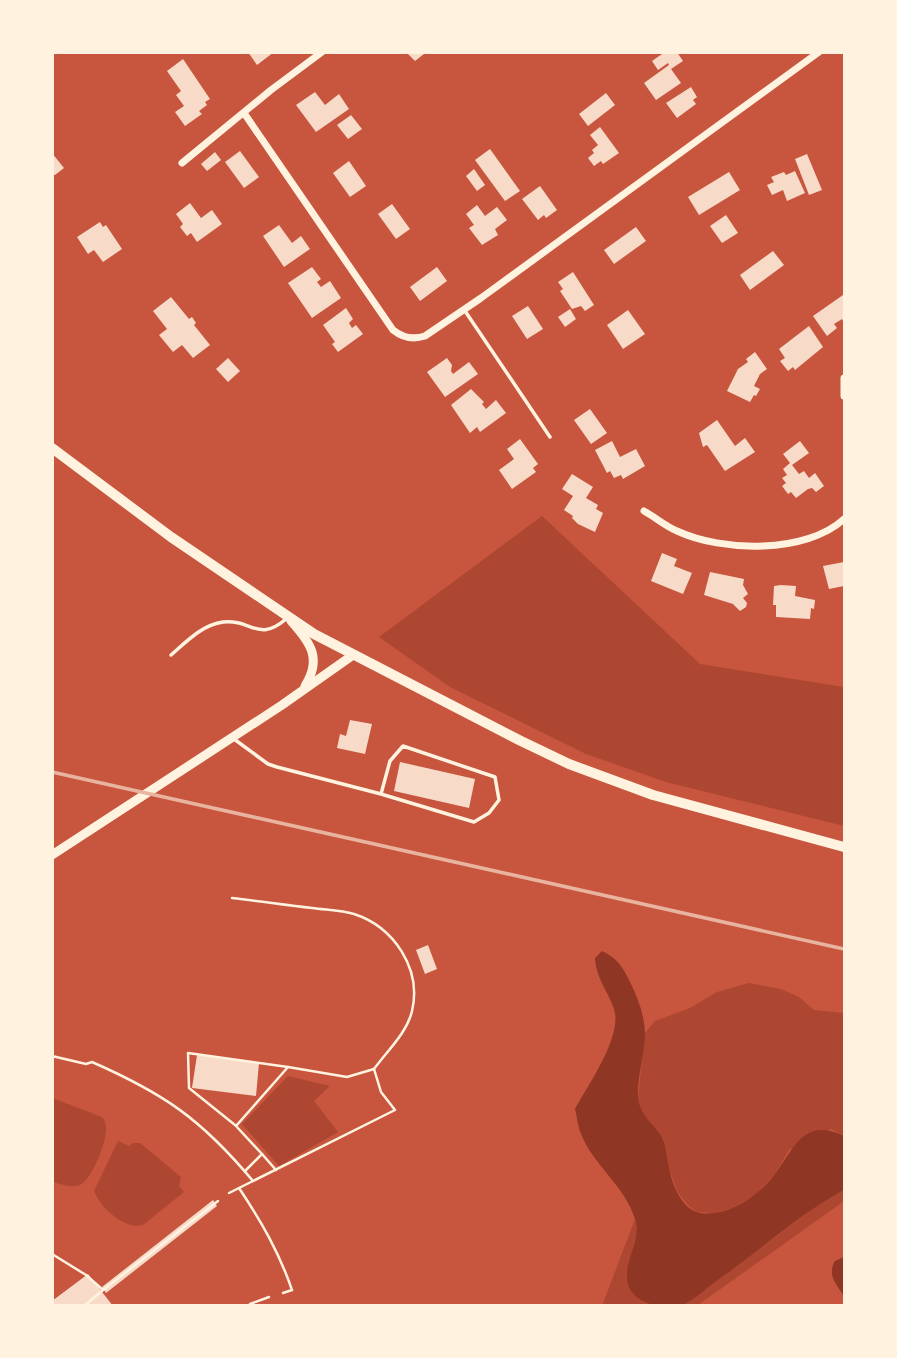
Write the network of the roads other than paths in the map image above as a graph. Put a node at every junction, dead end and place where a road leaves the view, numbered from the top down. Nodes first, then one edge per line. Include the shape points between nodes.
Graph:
1 (322, 52) edge
2 (819, 52) edge
3 (244, 113) junction
4 (182, 163) dead end
5 (464, 309) junction
6 (845, 378) edge
7 (845, 396) edge
8 (550, 437) dead end
9 (52, 448) edge
10 (644, 511) dead end
11 (845, 519) edge
12 (288, 618) junction
13 (171, 654) dead end
14 (353, 655) junction
15 (302, 690) junction
16 (232, 738) junction
17 (381, 793) junction
18 (845, 847) edge
19 (52, 855) edge

1 - 3 street
2 - 5 street
3 - 4 street
3 - 5 street via 393,330 409,338 425,336
5 - 8 lane
6 - 7 street
9 - 12 main road
10 - 11 street via 677,531 740,545 798,542 821,535
12 - 13 lane via 264,631 224,622 207,627
12 - 14 main road
12 - 15 street via 313,655 313,670
14 - 15 street
14 - 18 main road via 521,741 607,779
15 - 16 street
16 - 17 lane via 268,764
16 - 19 street
17 - 17 lane via 474,822 499,800 495,777 403,746 390,761

